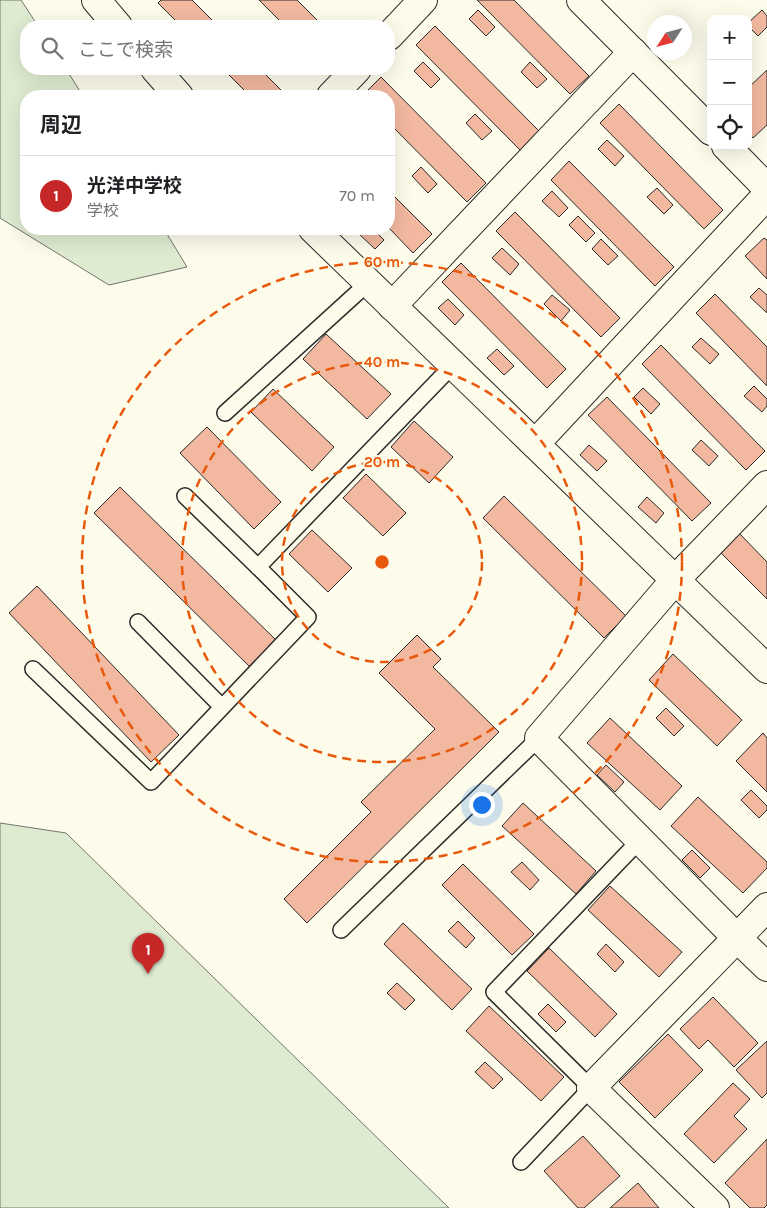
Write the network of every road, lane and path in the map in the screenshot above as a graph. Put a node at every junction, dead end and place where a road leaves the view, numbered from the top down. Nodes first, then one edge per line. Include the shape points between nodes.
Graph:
1 (423, 0) edge
2 (582, 0) edge
3 (395, 30) edge
4 (633, 52) junction
5 (160, 75) edge
6 (351, 75) edge
7 (174, 90) edge
8 (337, 90) edge
9 (707, 127) edge
10 (730, 150) edge
11 (767, 188) edge
12 (767, 195) edge
13 (318, 235) edge
14 (368, 284) junction
15 (392, 306) junction
16 (453, 365) junction
17 (225, 412) dead end
18 (535, 444) junction
19 (767, 485) edge
20 (185, 496) dead end
21 (258, 566) junction
22 (676, 580) junction
23 (138, 622) dead end
24 (32, 669) dead end
25 (767, 669) edge
26 (222, 707) junction
27 (539, 738) junction
28 (640, 840) junction
29 (767, 908) edge
30 (341, 930) dead end
31 (737, 938) junction
32 (767, 967) edge
33 (591, 1088) junction
34 (521, 1162) dead end
35 (715, 1208) edge

1 - 3 street
2 - 4 street
4 - 9 street
4 - 15 street
5 - 7 street
6 - 8 street
10 - 11 street
12 - 18 street
13 - 14 street
14 - 15 street
14 - 17 lane
15 - 16 street
16 - 18 street
16 - 21 lane
18 - 22 street
19 - 22 street
20 - 21 lane
21 - 26 lane via 308,618
22 - 25 street
22 - 27 street
23 - 26 lane
24 - 26 lane via 151,782
27 - 28 street
27 - 30 lane
28 - 31 street
28 - 33 lane via 494,992
29 - 31 street
31 - 32 street
31 - 33 street
33 - 34 lane
33 - 35 street

